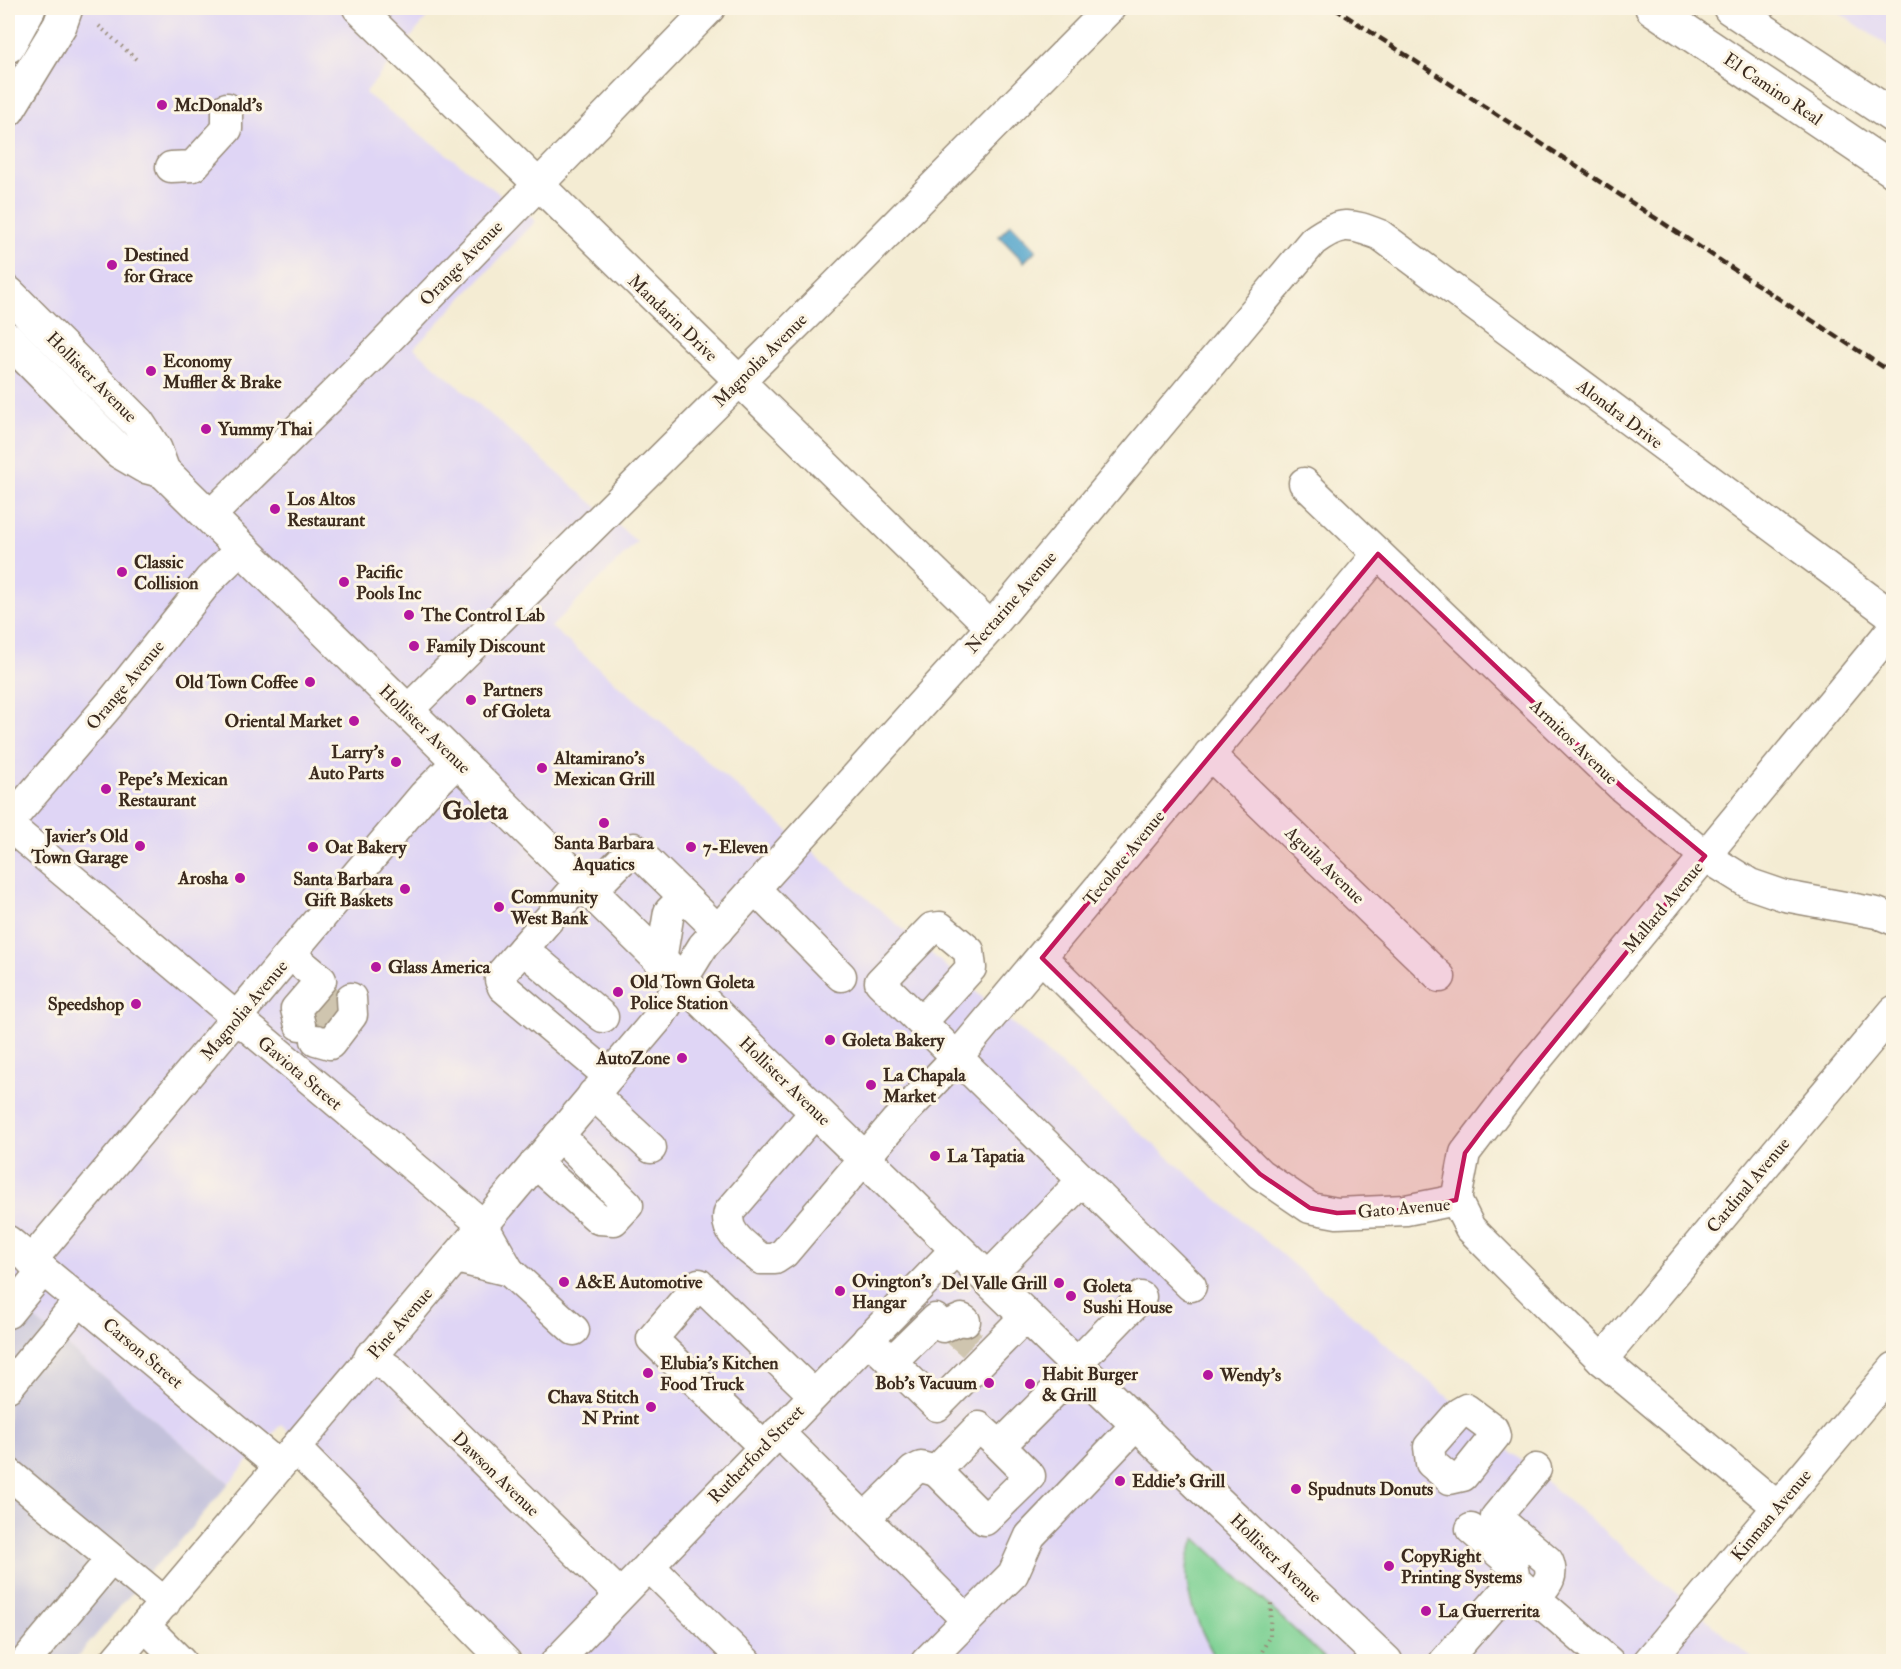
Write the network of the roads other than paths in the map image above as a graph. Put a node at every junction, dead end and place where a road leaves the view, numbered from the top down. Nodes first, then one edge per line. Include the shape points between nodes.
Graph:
1 (29, 8) edge
2 (66, 8) edge
3 (358, 8) edge
4 (711, 8) edge
5 (1110, 8) edge
6 (1653, 8) edge
7 (1730, 8) edge
8 (8, 46) edge
9 (227, 108) dead end
10 (8, 110) edge
11 (1893, 117) edge
12 (171, 167) dead end
13 (1893, 171) edge
14 (537, 185) junction
15 (1341, 225) joint
16 (8, 293) edge
17 (8, 339) edge
18 (737, 381) junction
19 (163, 471) junction
20 (1304, 483) dead end
21 (210, 516) junction
22 (242, 548) junction
23 (1378, 554) junction
24 (1893, 617) edge
25 (991, 627) junction
26 (1893, 627) edge
27 (407, 711) junction
28 (1209, 754) junction
29 (458, 761) junction
30 (8, 824) edge
31 (1706, 856) junction
32 (586, 887) junction
33 (755, 889) junction
34 (684, 897) junction
35 (1893, 920) edge
36 (718, 930) junction
37 (523, 949) junction
38 (291, 955) junction
39 (1042, 958) junction
40 (671, 971) junction
41 (841, 976) dead end
42 (1440, 977) dead end
43 (266, 984) junction
44 (1893, 1011) edge
45 (325, 1012) junction
46 (603, 1017) dead end
47 (236, 1020) junction
48 (922, 1022) dead end
49 (958, 1056) junction
50 (304, 1077) junction
51 (601, 1085) junction
52 (816, 1111) junction
53 (559, 1135) junction
54 (651, 1148) dead end
55 (864, 1157) junction
56 (535, 1163) junction
57 (1083, 1180) junction
58 (1456, 1200) junction
59 (483, 1225) junction
60 (8, 1241) edge
61 (957, 1248) junction
62 (456, 1258) junction
63 (37, 1266) junction
64 (509, 1271) junction
65 (987, 1278) junction
66 (911, 1295) junction
67 (79, 1301) junction
68 (8, 1313) edge
69 (1026, 1316) junction
70 (574, 1330) dead end
71 (868, 1339) junction
72 (965, 1341) junction
73 (370, 1356) junction
74 (1602, 1360) junction
75 (891, 1362) junction
76 (1078, 1366) junction
77 (1893, 1368) edge
78 (8, 1387) edge
79 (814, 1395) junction
80 (1137, 1424) junction
81 (770, 1439) junction
82 (1000, 1446) junction
83 (287, 1457) junction
84 (1536, 1469) dead end
85 (936, 1471) junction
86 (8, 1473) edge
87 (1778, 1507) junction
88 (866, 1518) junction
89 (1471, 1529) dead end
90 (111, 1559) junction
91 (649, 1566) junction
92 (1525, 1589) junction
93 (620, 1595) junction
94 (165, 1603) junction
95 (967, 1620) junction
96 (145, 1626) junction
97 (1659, 1658) edge
98 (25, 1662) edge
99 (114, 1662) edge
100 (181, 1662) edge
101 (506, 1662) edge
102 (556, 1662) edge
103 (746, 1662) edge
104 (926, 1662) edge
105 (1386, 1662) edge
106 (1444, 1662) edge
107 (1609, 1662) edge

1 - 8 main road
2 - 10 main road via 60,25
3 - 14 street, Mandarin Drive
4 - 14 street, Orange Avenue
5 - 18 street, Magnolia Avenue
6 - 13 main road, El Camino Real
7 - 11 main road
9 - 12 street via 227,129 193,166
14 - 18 street, Mandarin Drive
14 - 21 street, Orange Avenue
15 - 24 street, Alondra Drive via 1380,235
15 - 25 street, Nectarine Avenue via 1313,241
16 - 19 main road, Hollister Avenue via 138,423 155,449
17 - 19 main road, Hollister Avenue via 120,452 144,466
18 - 25 street, Mandarin Drive
18 - 27 street, Magnolia Avenue
19 - 21 main road, Hollister Avenue
20 - 23 street, Armitos Avenue
21 - 22 main road, Hollister Avenue
22 - 27 main road, Hollister Avenue
22 - 30 street, Orange Avenue via 209,580
23 - 28 street, Tecolote Avenue
23 - 31 street, Armitos Avenue via 1623,788
25 - 33 street, Nectarine Avenue
26 - 31 street, Mallard Avenue
27 - 29 main road, Hollister Avenue
28 - 39 street, Tecolote Avenue
28 - 42 street, Aguila Avenue
29 - 32 main road, Hollister Avenue
29 - 38 street, Magnolia Avenue via 424,795
30 - 47 street, Gaviota Street
31 - 35 street, Armitos Avenue via 1750,884 1785,896 1877,913
31 - 58 street, Mallard Avenue via 1486,1125 1466,1153
32 - 34 street via 634,848
32 - 37 street
32 - 40 main road, Hollister Avenue
33 - 36 street, Nectarine Avenue
33 - 41 street
34 - 36 street
34 - 40 street via 669,912
36 - 40 street, Nectarine Avenue
37 - 46 street
37 - 51 street via 501,974 501,984
38 - 43 street, Magnolia Avenue
38 - 45 street
39 - 49 street, Tecolote Avenue
39 - 58 street, Gato Avenue via 1260,1174 1310,1208 1337,1213 1406,1210
40 - 51 street, Pine Avenue via 660,1016
40 - 52 main road, Hollister Avenue
43 - 45 street
43 - 47 street, Magnolia Avenue
44 - 74 street, Cardinal Avenue
45 - 50 street
47 - 50 street, Gaviota Street
47 - 63 street, Magnolia Avenue
48 - 49 street
49 - 55 street, Tecolote Avenue
49 - 57 street
50 - 59 street, Gaviota Street
51 - 53 street, Pine Avenue
51 - 54 street
52 - 55 main road, Hollister Avenue
52 - 55 street, Tecolote Avenue via 729,1212 730,1231 761,1259 775,1259
53 - 56 street, Pine Avenue
53 - 56 street via 628,1205 614,1220 598,1219
55 - 61 main road, Hollister Avenue
56 - 59 street, Pine Avenue
57 - 65 street
57 - 76 street via 1163,1283
58 - 74 street, Gato Avenue via 1470,1228
59 - 62 street, Pine Avenue
59 - 64 street
60 - 63 street, Carson Street
61 - 65 main road, Hollister Avenue
61 - 66 street, Rutherford Street
62 - 64 street
62 - 73 street, Pine Avenue
63 - 67 street, Carson Street
63 - 68 street, Magnolia Avenue
64 - 70 street
65 - 69 main road, Hollister Avenue
66 - 71 street, Rutherford Street
66 - 72 street
67 - 78 street
67 - 83 street, Carson Street
69 - 72 street
69 - 76 main road, Hollister Avenue
71 - 75 street
71 - 79 street, Rutherford Street
72 - 75 street
72 - 75 street via 937,1406
73 - 83 street, Pine Avenue
73 - 93 street, Dawson Avenue via 391,1370
74 - 87 street, Gato Avenue
76 - 80 main road, Hollister Avenue
76 - 82 street
77 - 87 street, Kinman Avenue
79 - 81 street, Rutherford Street
79 - 81 street via 699,1284 652,1339
80 - 95 street via 1030,1536 1012,1574
80 - 105 main road, Hollister Avenue
81 - 88 street
81 - 91 street, Rutherford Street
82 - 85 street via 979,1427
82 - 85 street via 1030,1476 985,1520
83 - 94 street, Pine Avenue
83 - 101 street, Carson Street
84 - 92 street via 1496,1517 1548,1561 1551,1579
85 - 88 street via 921,1467 913,1471
86 - 90 street
87 - 97 street, Kinman Avenue
88 - 95 street
89 - 92 street via 1512,1564
90 - 94 street
90 - 98 street
91 - 93 street, Rutherford Street
91 - 103 street
92 - 106 street
92 - 107 street
93 - 102 street, Rutherford Street
94 - 96 street, Pine Avenue
95 - 104 street
96 - 99 street, Pine Avenue
96 - 100 street

